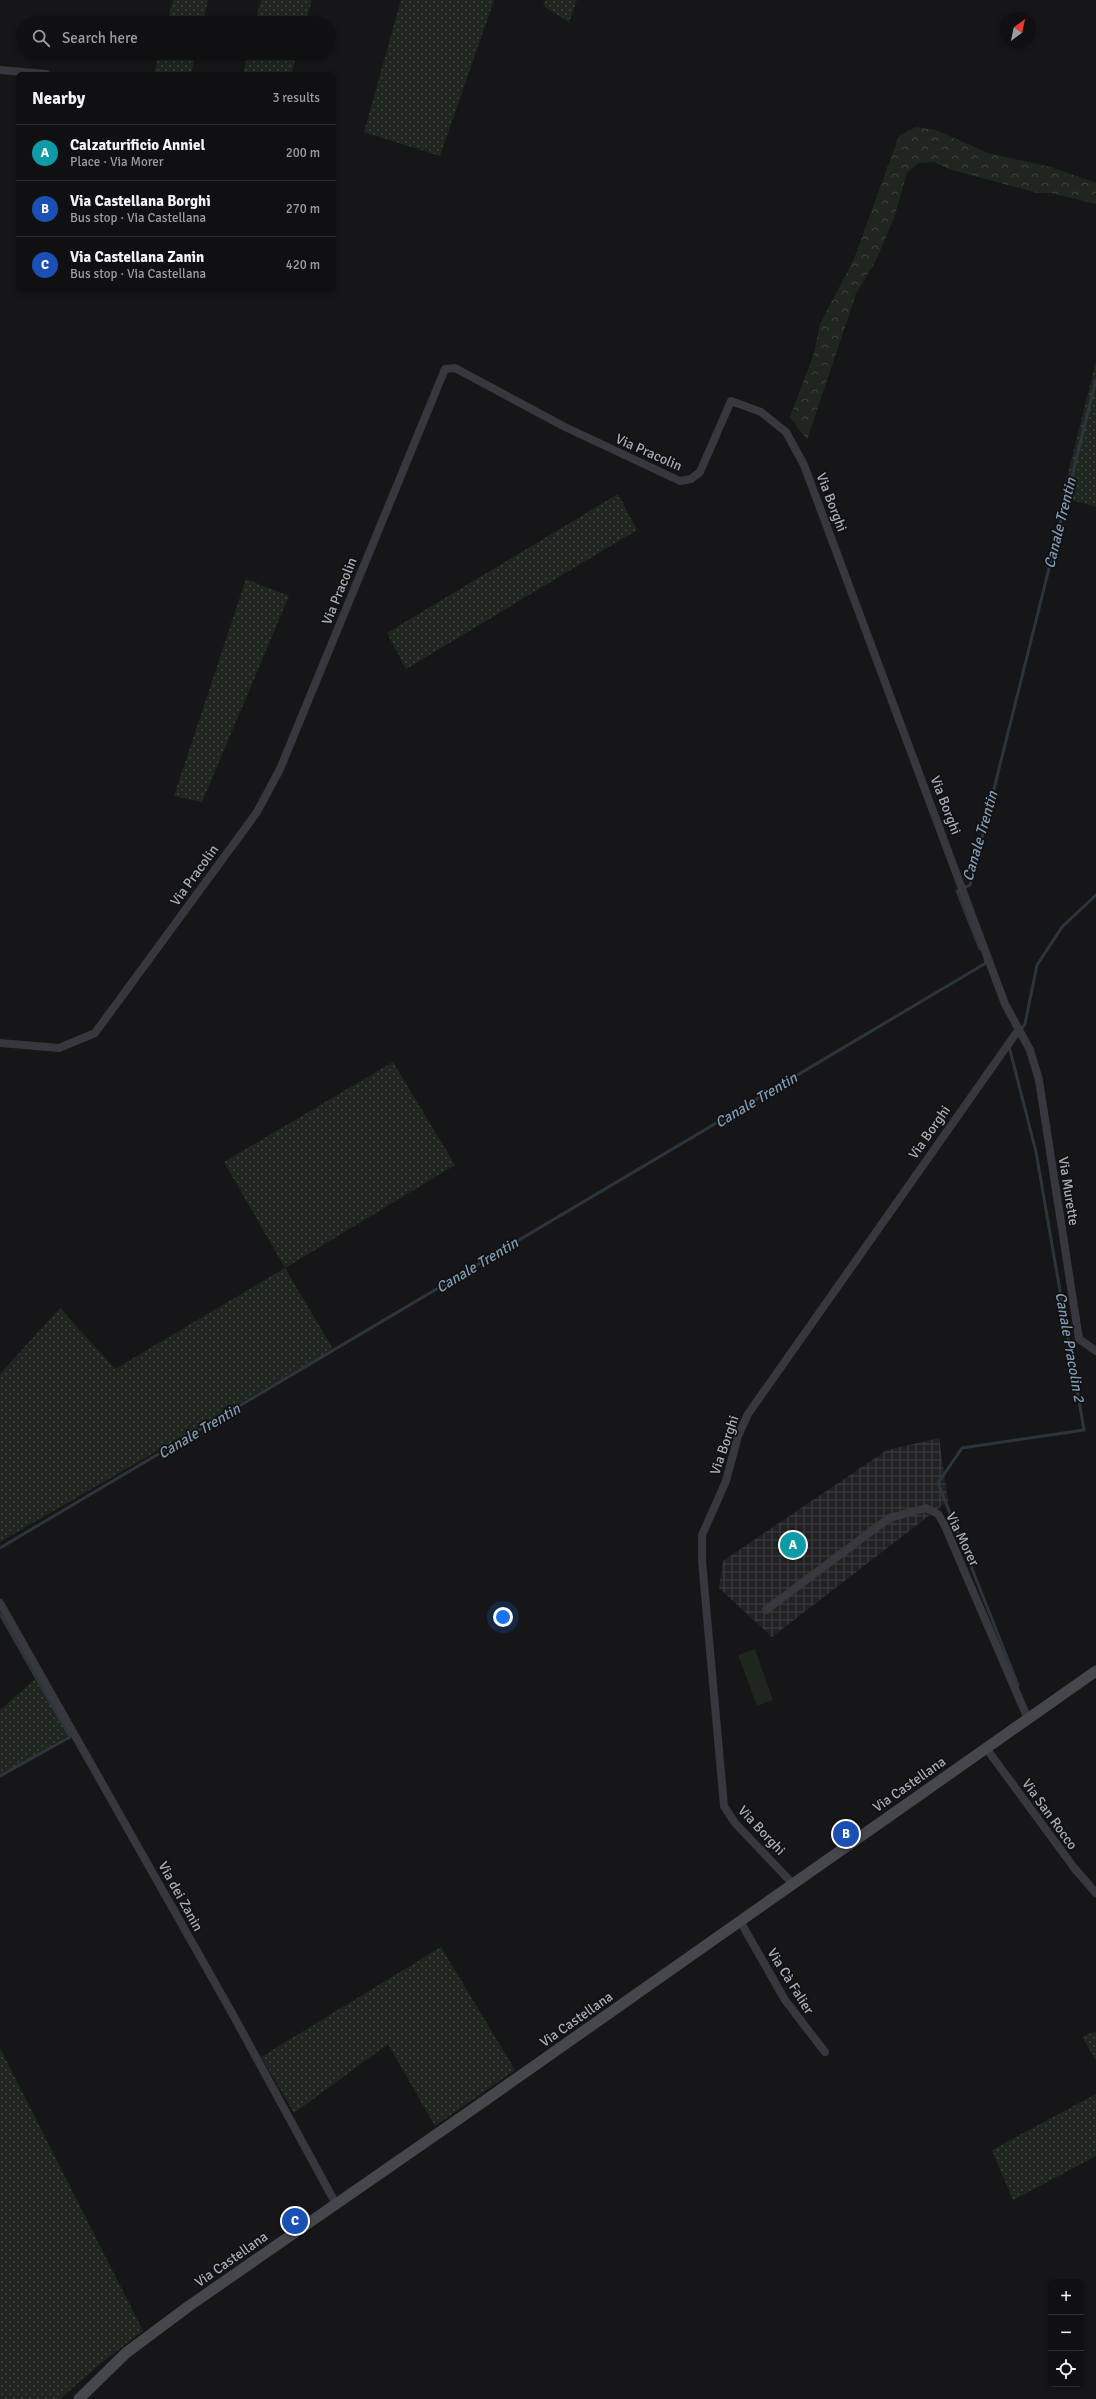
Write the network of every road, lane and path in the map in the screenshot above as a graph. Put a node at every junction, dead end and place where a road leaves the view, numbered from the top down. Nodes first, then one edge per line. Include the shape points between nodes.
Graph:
1 (0, 70) edge
2 (23, 72) edge
3 (731, 401) joint
4 (1019, 1029) junction
5 (0, 1043) edge
6 (1096, 1351) edge
7 (0, 1603) edge
8 (766, 1610) dead end
9 (1096, 1671) edge
10 (1028, 1719) junction
11 (986, 1748) junction
12 (793, 1884) junction
13 (1096, 1893) edge
14 (740, 1921) junction
15 (825, 2052) dead end
16 (336, 2204) junction
17 (79, 2399) edge

1 - 2 street
3 - 4 street, Via Borghi via 761,412 786,432 804,465 1005,1004
3 - 5 street, Via Pracolin via 700,472 691,479 680,481 565,428 455,368 446,369 280,769 257,812 95,1033 59,1048
4 - 6 street, Via Murette via 1030,1050 1039,1080 1079,1339
4 - 12 street, Via Borghi via 748,1414 738,1436 726,1481 702,1535 702,1561 724,1806 735,1824
7 - 16 street, Via dei Zanin via 232,2013
8 - 10 street, Via Morer via 889,1518 926,1508 938,1514 944,1524
9 - 10 main road, Via Castellana
10 - 11 main road, Via Castellana
11 - 12 main road, Via Castellana
11 - 13 street, Via San Rocco via 1074,1869
12 - 14 main road, Via Castellana
14 - 15 street, Via Cà Falier via 785,2000
14 - 16 main road, Via Castellana
16 - 17 main road, Via Castellana via 188,2306 126,2353

